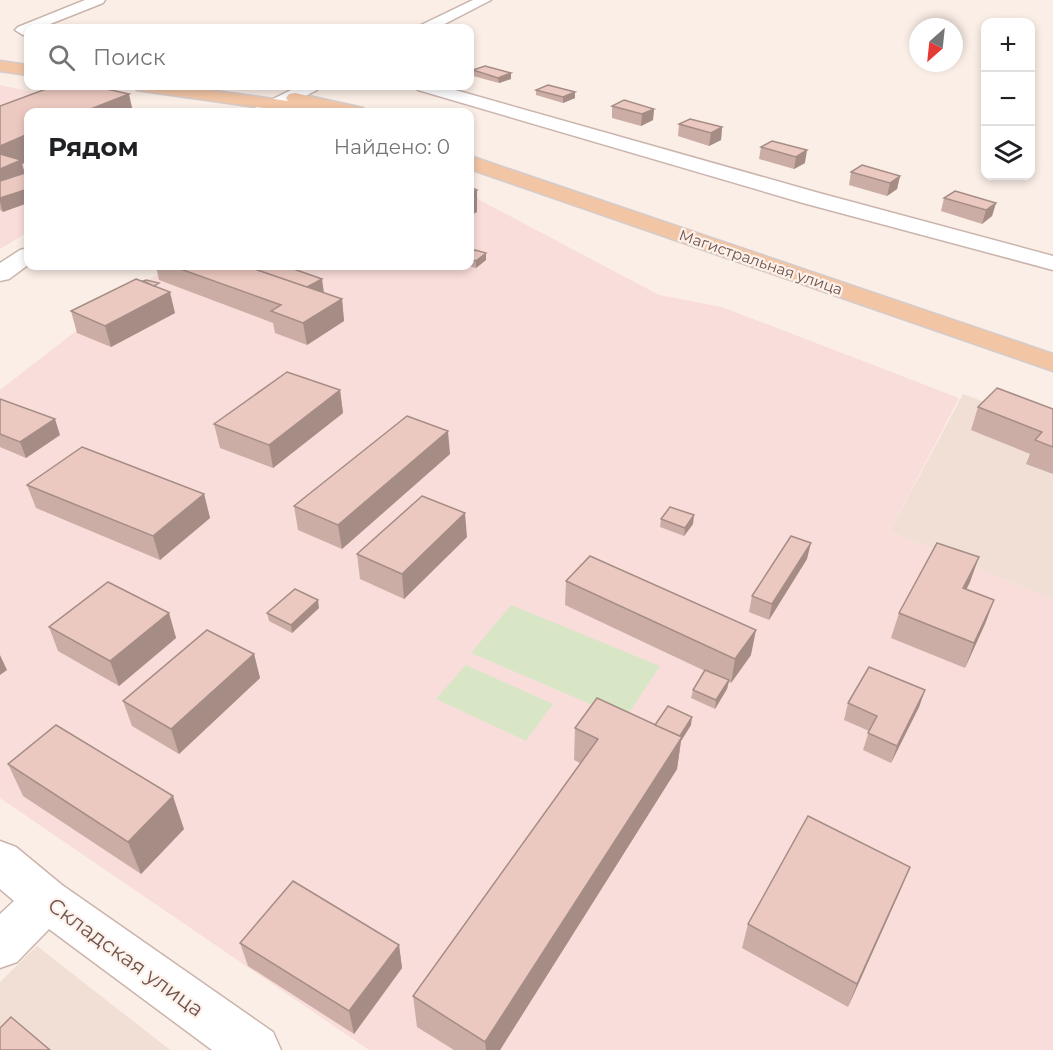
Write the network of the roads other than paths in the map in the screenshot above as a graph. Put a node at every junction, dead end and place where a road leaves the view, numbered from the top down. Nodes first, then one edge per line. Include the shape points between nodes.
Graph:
1 (98, 0) edge
2 (484, 0) edge
3 (36, 24) edge
4 (434, 24) edge
5 (0, 58) edge
6 (24, 61) edge
7 (0, 66) edge
8 (24, 69) edge
9 (172, 90) edge
10 (224, 90) edge
11 (303, 90) edge
12 (438, 90) edge
13 (275, 104) edge
14 (296, 108) edge
15 (316, 108) edge
16 (474, 149) edge
17 (474, 163) edge
18 (24, 258) edge
19 (1053, 263) edge
20 (0, 274) edge
21 (1053, 344) edge
22 (1053, 363) edge
23 (0, 861) edge
24 (46, 900) junction
25 (0, 946) edge
26 (255, 1050) edge

1 - 3 street
2 - 4 street
5 - 6 main road
7 - 8 main road
9 - 13 main road
10 - 13 main road
11 - 13 street
12 - 19 street
13 - 14 main road
13 - 15 main road
16 - 21 main road, Магистральная улица
17 - 22 main road, Магистральная улица
18 - 20 street
23 - 24 street, Складская улица
24 - 25 street
24 - 26 street, Складская улица

